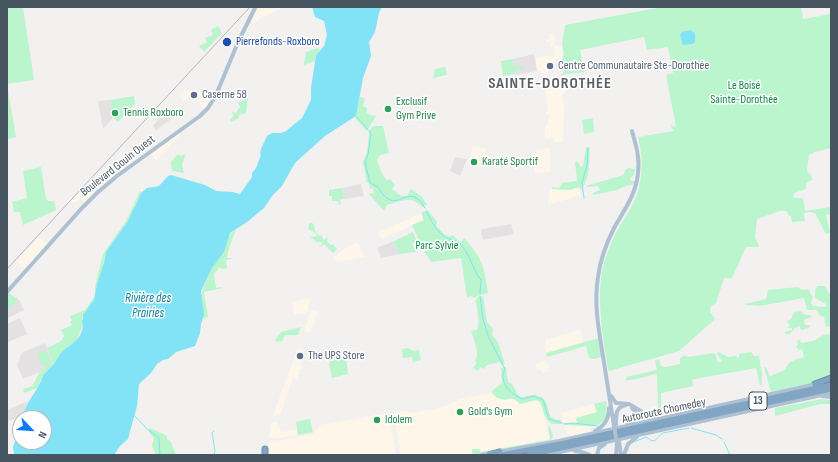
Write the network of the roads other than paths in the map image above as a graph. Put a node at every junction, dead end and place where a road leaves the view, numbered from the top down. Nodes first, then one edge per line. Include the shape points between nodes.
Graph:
1 (255, 7) edge
2 (634, 131) dead end
3 (7, 292) edge
4 (831, 378) edge
5 (831, 381) edge
6 (815, 384) junction
7 (831, 384) edge
8 (831, 389) edge
9 (831, 393) edge
10 (819, 395) junction
11 (610, 396) junction
12 (831, 397) edge
13 (621, 403) junction
14 (715, 406) junction
15 (612, 408) junction
16 (728, 415) joint
17 (670, 416) junction
18 (684, 417) junction
19 (692, 422) junction
20 (616, 426) junction
21 (659, 431) junction
22 (579, 438) junction
23 (617, 442) junction
24 (539, 444) joint
25 (265, 449) dead end
26 (560, 452) junction
27 (501, 453) edge
28 (265, 455) edge
29 (482, 455) edge
30 (489, 455) edge
31 (529, 455) edge
32 (546, 455) edge
33 (590, 455) edge
34 (597, 455) edge
35 (620, 455) edge

1 - 3 main road, Boulevard Gouin Ouest via 236,52 230,57 228,69 222,76 221,86 208,108 95,194
2 - 11 main road via 638,158 636,184 630,202 606,246 596,285 597,317
4 - 6 highway
5 - 6 main road
6 - 14 main road
7 - 18 highway, Autoroute Chomedey / 13
8 - 19 highway, Autoroute Chomedey / 13
9 - 10 main road
10 - 12 main road
10 - 16 main road
11 - 13 main road via 615,402
11 - 15 main road
11 - 22 main road via 605,423 597,430
13 - 15 main road
13 - 17 main road via 630,404 650,416
14 - 17 main road
14 - 18 highway
15 - 20 main road
16 - 19 highway
17 - 20 main road
18 - 22 highway, Autoroute Chomedey / 13
19 - 21 main road via 690,428 686,425
19 - 31 highway, Autoroute Chomedey / 13
20 - 20 main road via 619,408 625,405 632,408 634,420
20 - 22 main road
20 - 23 main road, bridge
21 - 23 main road
21 - 35 main road via 632,440
22 - 24 highway
22 - 27 highway, Autoroute Chomedey / 13
23 - 26 main road
23 - 34 main road via 602,446 598,449
23 - 35 main road
24 - 27 main road
25 - 28 highway
26 - 32 main road
26 - 33 main road via 577,451
27 - 29 main road
27 - 30 highway, Autoroute Chomedey

